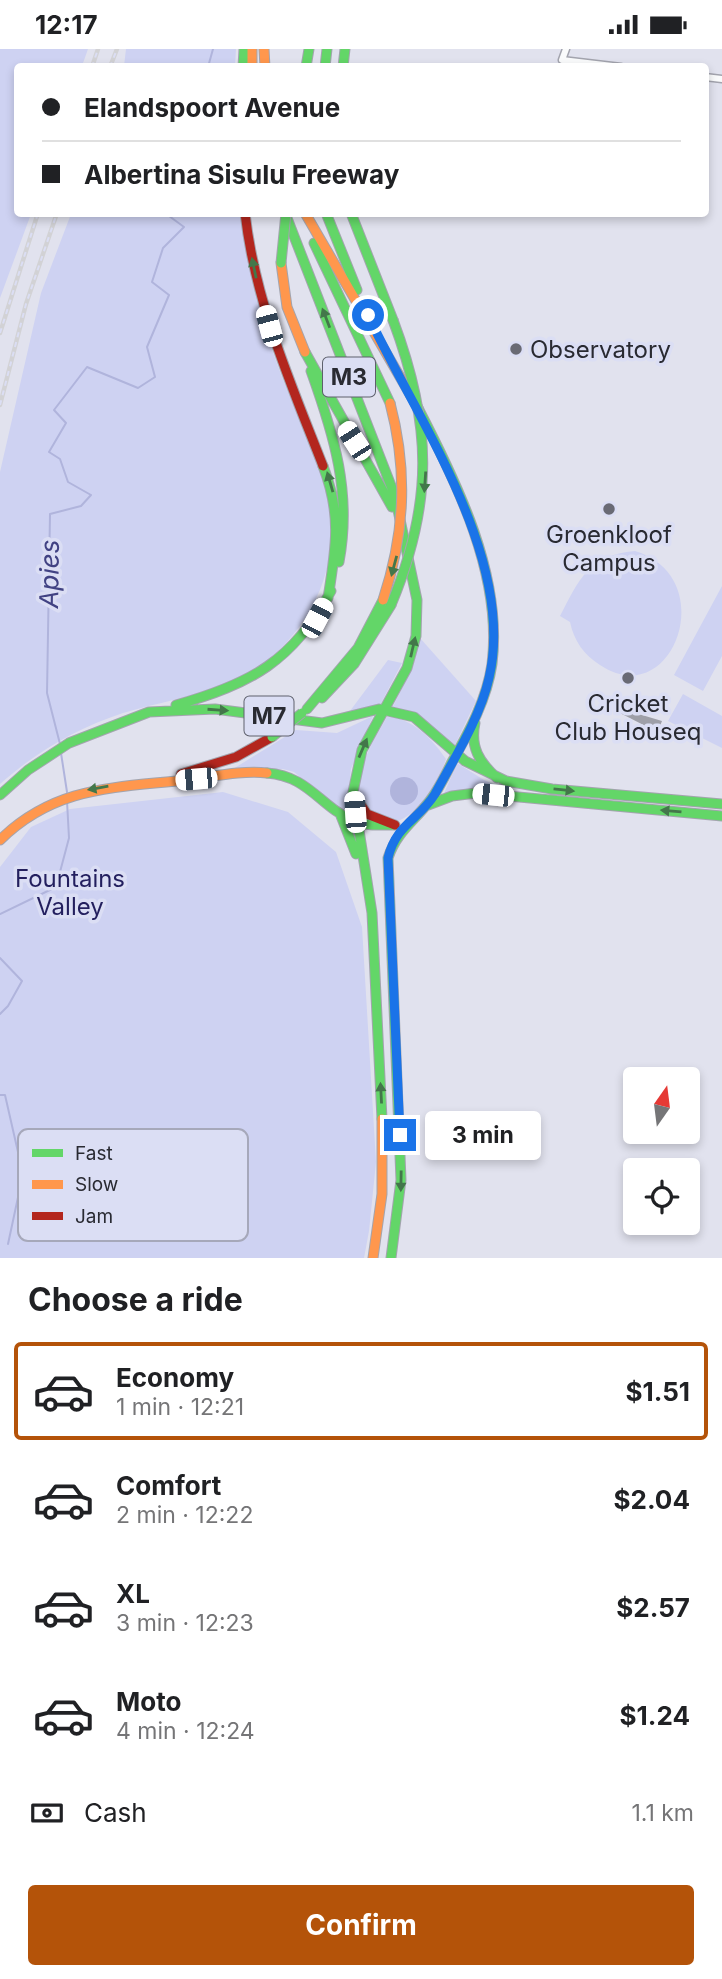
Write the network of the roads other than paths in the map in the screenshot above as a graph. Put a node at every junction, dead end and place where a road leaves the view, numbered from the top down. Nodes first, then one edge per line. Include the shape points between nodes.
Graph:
1 (566, 49) edge
2 (587, 63) edge
3 (245, 217) edge
4 (285, 217) edge
5 (287, 217) edge
6 (306, 217) edge
7 (306, 217) edge
8 (327, 217) edge
9 (353, 217) edge
10 (304, 352) junction
11 (387, 356) junction
12 (407, 543) junction
13 (328, 598) junction
14 (387, 603) junction
15 (386, 709) junction
16 (479, 710) junction
17 (149, 712) junction
18 (456, 754) junction
19 (497, 778) junction
20 (140, 782) junction
21 (354, 792) junction
22 (0, 795) edge
23 (722, 804) edge
24 (428, 805) junction
25 (722, 816) edge
26 (341, 817) junction
27 (357, 823) junction
28 (400, 824) junction
29 (0, 840) edge
30 (367, 880) junction
31 (373, 1258) edge
32 (391, 1258) edge

1 - 2 street via 562,60
13 -> 3 main road via 338,534 334,494 269,326
4 - 10 main road, bridge via 281,263 288,307
12 -> 5 main road, M3 via 395,496
6 - 11 main road, M3
7 -> 14 main road, bridge via 390,403 403,464 404,515
8 - 11 main road
9 -> 14 main road, bridge via 411,367 421,405 426,471 415,541
10 - 12 main road via 376,477
10 - 13 main road via 336,437 344,481 344,534
11 - 16 main road, M3 via 440,452 468,517 484,572 494,646
15 -> 12 main road, M3 via 407,669 416,636 417,600
13 - 17 main road via 303,638 268,671 222,691
14 - 20 main road, bridge via 358,648 304,711 272,737 219,764
17 -> 15 main road, M7 via 215,709 322,723
15 - 18 main road via 414,717
21 -> 15 main road, M3 via 362,750
16 - 18 main road, M3
16 - 19 main road via 472,736 474,748
17 - 22 main road via 107,726 50,755
18 - 19 main road
18 - 24 main road, M3
19 -> 23 main road via 552,789
20 - 26 main road via 272,771 298,778
20 -> 29 main road via 57,799 29,814
21 - 27 main road, M3
21 - 28 main road via 367,814
25 -> 24 main road via 476,793
24 - 28 main road
26 - 27 main road
26 - 30 main road
27 - 28 main road via 375,827
27 - 30 main road
28 -> 32 main road via 388,866 401,1160
31 -> 30 main road via 382,1194 383,1129

